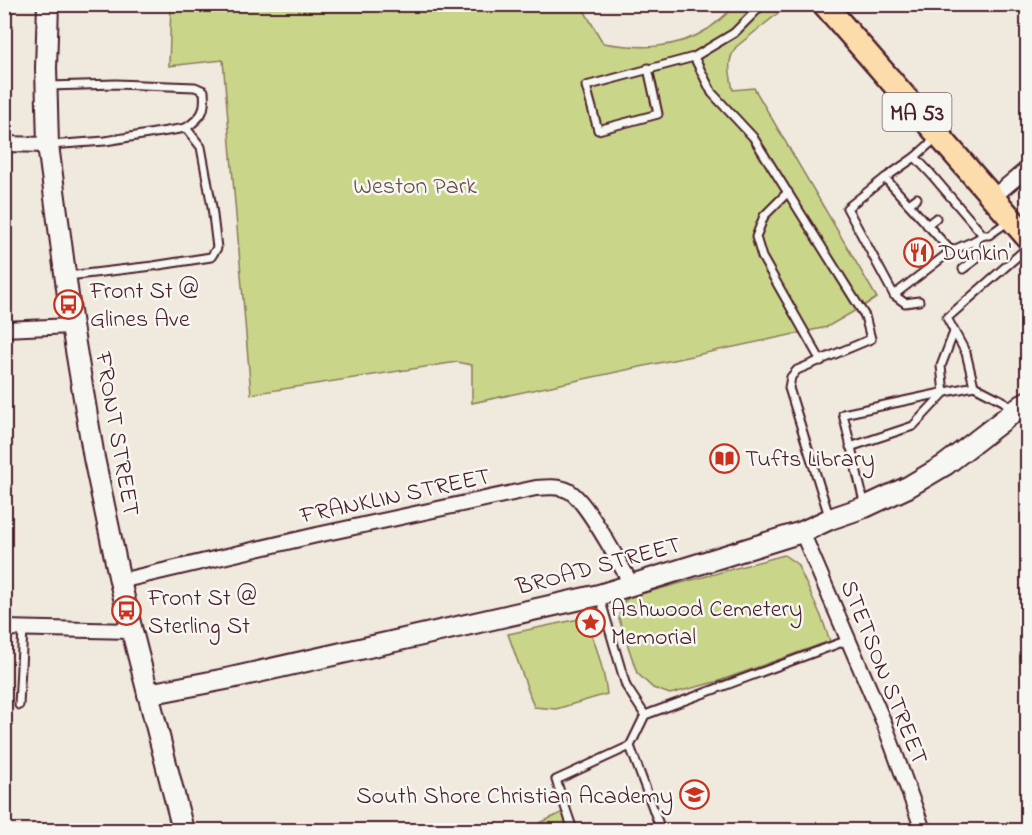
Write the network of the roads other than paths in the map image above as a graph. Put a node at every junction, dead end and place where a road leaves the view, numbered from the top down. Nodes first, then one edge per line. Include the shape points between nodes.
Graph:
1 (48, 4) edge
2 (763, 4) edge
3 (824, 4) edge
4 (694, 57) junction
5 (648, 69) junction
6 (47, 86) junction
7 (186, 128) junction
8 (938, 136) junction
9 (4, 144) edge
10 (48, 145) junction
11 (915, 157) junction
12 (1028, 168) edge
13 (885, 178) junction
14 (788, 192) junction
15 (917, 198) dead end
16 (992, 198) junction
17 (909, 204) junction
18 (936, 218) dead end
19 (1011, 219) junction
20 (927, 225) junction
21 (984, 235) junction
22 (1028, 238) edge
23 (976, 240) junction
24 (1028, 247) edge
25 (951, 251) junction
26 (963, 269) dead end
27 (66, 276) junction
28 (894, 295) junction
29 (919, 301) dead end
30 (72, 326) junction
31 (4, 329) edge
32 (954, 332) junction
33 (821, 361) junction
34 (974, 386) junction
35 (944, 393) junction
36 (1021, 406) edge
37 (850, 447) junction
38 (865, 507) junction
39 (830, 519) junction
40 (802, 532) junction
41 (120, 581) junction
42 (632, 585) junction
43 (599, 595) junction
44 (4, 628) edge
45 (23, 629) junction
46 (132, 631) junction
47 (848, 640) junction
48 (148, 694) junction
49 (19, 705) dead end
50 (645, 715) junction
51 (630, 746) junction
52 (919, 829) edge
53 (183, 831) edge
54 (573, 831) edge
55 (660, 831) edge

1 - 6 street, FRONT STREET
2 - 4 lane via 734,33
3 - 8 main road, MA 53
4 - 5 lane
4 - 14 lane via 712,93 753,137
5 - 5 lane via 586,86 598,130 658,114
6 - 7 lane via 195,87 204,91 206,105 199,119
6 - 10 street, FRONT STREET
7 - 10 lane
7 - 27 lane via 201,147 217,248 211,257
8 - 11 lane
8 - 16 main road, MA 53
9 - 10 street
10 - 27 street, FRONT STREET
11 - 13 lane
11 - 21 lane
12 - 16 street
13 - 17 lane
13 - 28 lane via 847,208
14 - 33 lane via 764,216 756,237 762,257
14 - 33 lane via 865,316 871,339
15 - 17 lane
16 - 19 main road, MA 53
17 - 20 lane
18 - 20 lane
19 - 21 lane
19 - 22 main road, MA 53
20 - 25 lane
21 - 23 lane
23 - 25 lane
23 - 26 lane via 975,260
24 - 32 lane via 947,318
25 - 28 lane
27 - 30 street, FRONT STREET
28 - 29 lane via 905,303
30 - 31 street
30 - 41 street, FRONT STREET
32 - 34 lane via 966,353
32 - 35 lane via 940,366
33 - 39 lane via 797,370 791,376 789,388
34 - 35 lane
34 - 36 lane
35 - 37 lane via 913,426
35 - 37 lane via 843,414
36 - 38 street, BROAD STREET via 945,465
37 - 38 lane
38 - 39 street, BROAD STREET
39 - 40 street, BROAD STREET
40 - 42 street, BROAD STREET
40 - 47 street, STETSON STREET
41 - 42 street, FRANKLIN STREET via 327,532 552,487 569,491 582,502
41 - 46 street, FRONT STREET
42 - 43 street, BROAD STREET
43 - 48 street, BROAD STREET
43 - 50 lane via 626,686
44 - 45 street
45 - 46 street
45 - 49 lane
46 - 48 street, FRONT STREET
47 - 50 lane
47 - 52 street, STETSON STREET via 884,723
48 - 53 street, FRONT STREET
50 - 51 lane
51 - 54 lane via 556,780
51 - 55 lane

